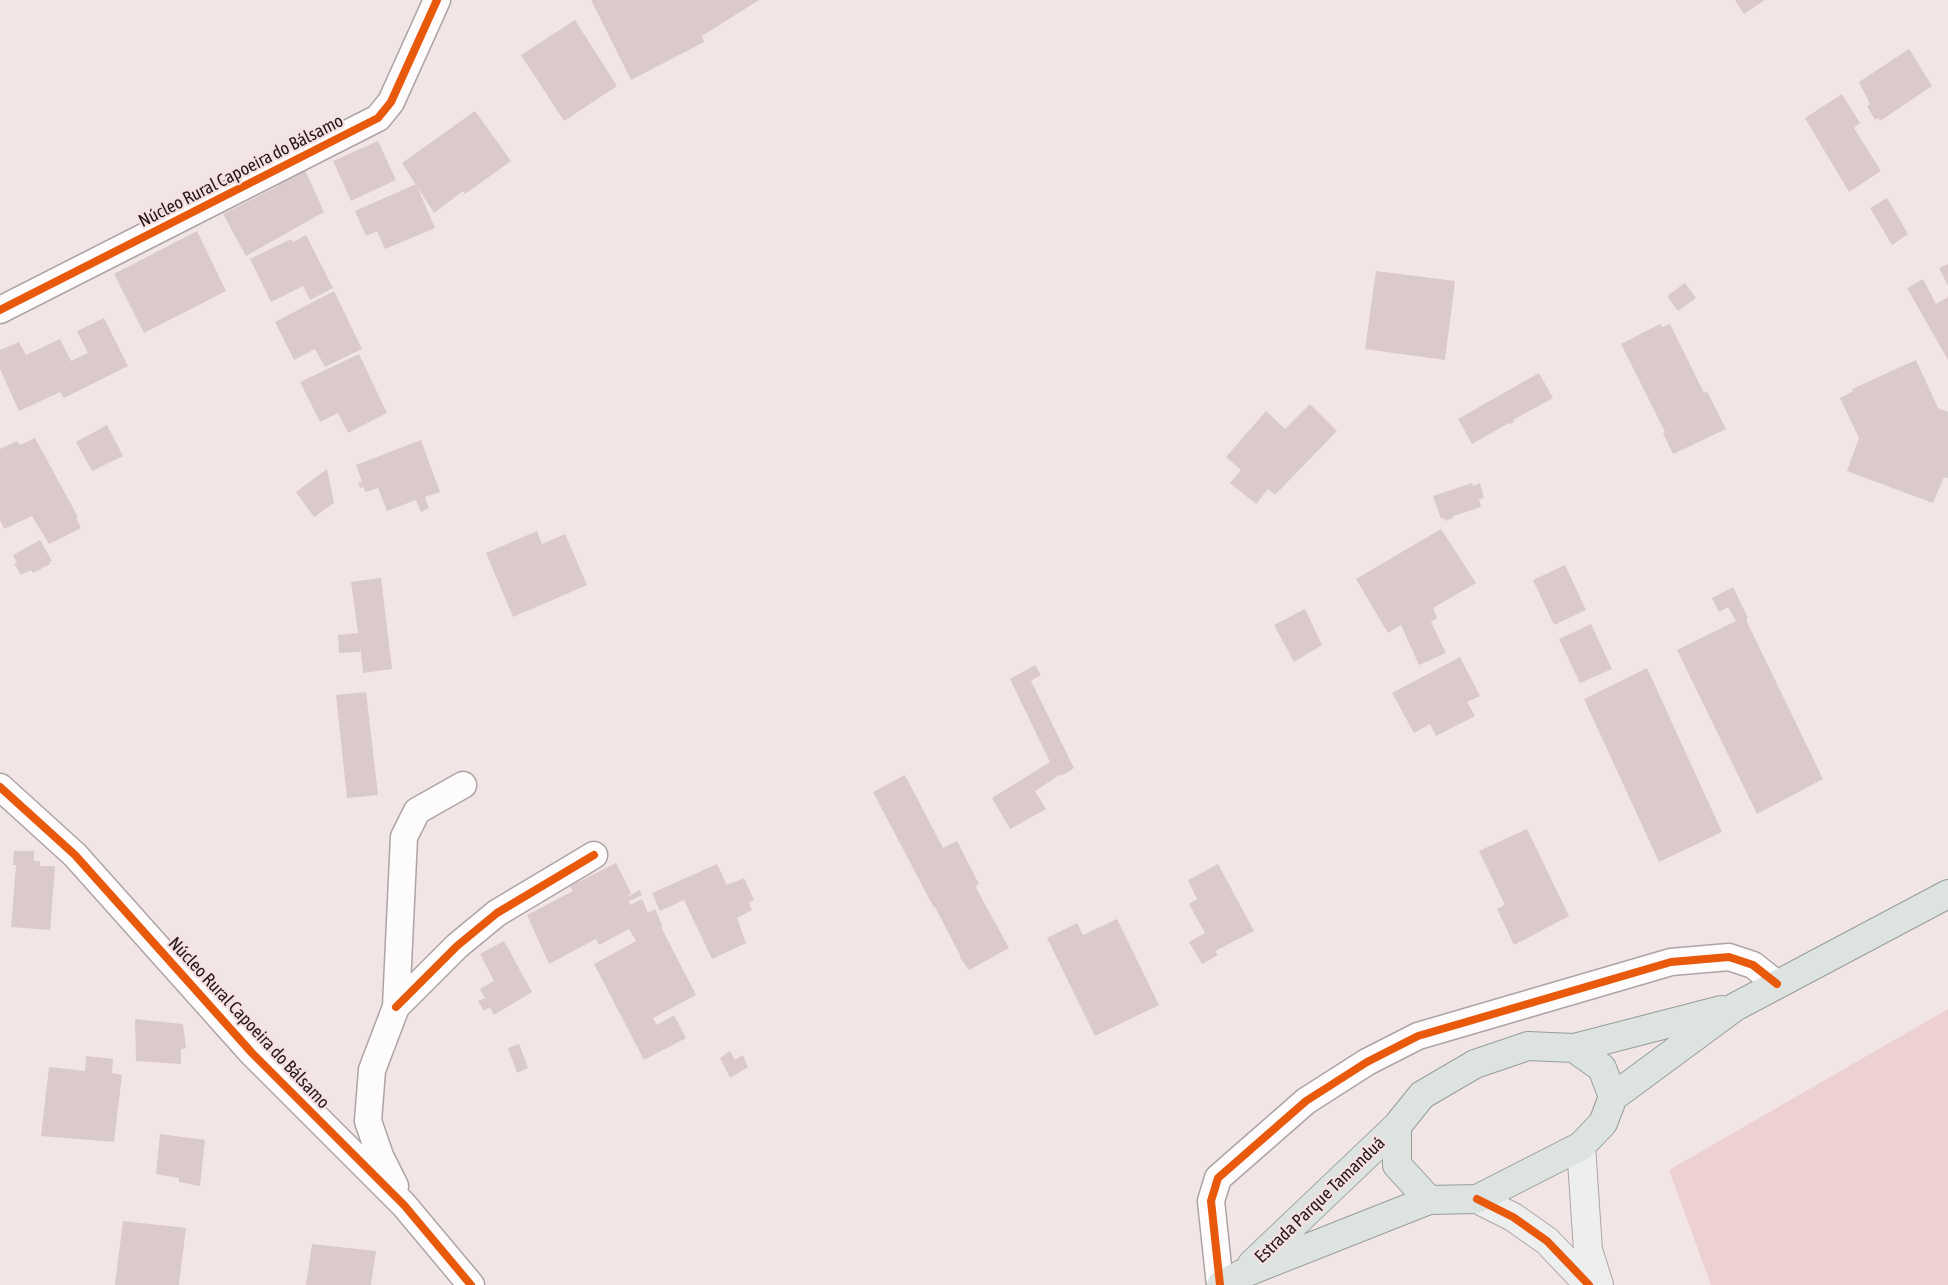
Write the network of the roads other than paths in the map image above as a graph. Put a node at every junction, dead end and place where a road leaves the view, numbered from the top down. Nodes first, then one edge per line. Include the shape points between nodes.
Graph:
1 (437, 0) edge
2 (0, 310) edge
3 (463, 785) dead end
4 (0, 787) edge
5 (594, 855) dead end
6 (1948, 894) edge
7 (1777, 984) junction
8 (396, 1007) junction
9 (1735, 1007) junction
10 (1574, 1048) junction
11 (1612, 1097) junction
12 (1398, 1126) junction
13 (1581, 1146) junction
14 (1477, 1199) junction
15 (1429, 1200) junction
16 (404, 1205) junction
17 (1227, 1281) edge
18 (471, 1285) edge
19 (1589, 1285) edge
20 (1599, 1285) edge

1 - 2 street, Núcleo Rural Capoeira do Bálsamo via 391,102 378,118
3 - 8 street via 417,811 404,837
4 - 16 street, Núcleo Rural Capoeira do Bálsamo via 75,855 252,1054
5 - 8 street via 497,913
6 - 7 main road
7 - 9 main road
7 - 17 street via 1753,965 1729,957 1671,962 1418,1036 1367,1062 1306,1101 1218,1178 1211,1201
8 - 16 street via 372,1070 368,1121 380,1156
9 - 10 main road
9 - 11 main road
10 - 11 main road via 1602,1068
10 - 12 main road, Estrada Parque Tamanduá via 1528,1046 1475,1064 1422,1095
11 - 13 main road via 1603,1123
12 - 15 main road via 1397,1165
12 - 17 main road, Estrada Parque Tamanduá
13 - 14 main road
13 - 20 street via 1588,1250
14 - 15 main road
14 - 19 street via 1513,1217 1547,1241
15 - 17 main road, Estrada Parque Tamanduá
16 - 18 street, Núcleo Rural Capoeira do Bálsamo

